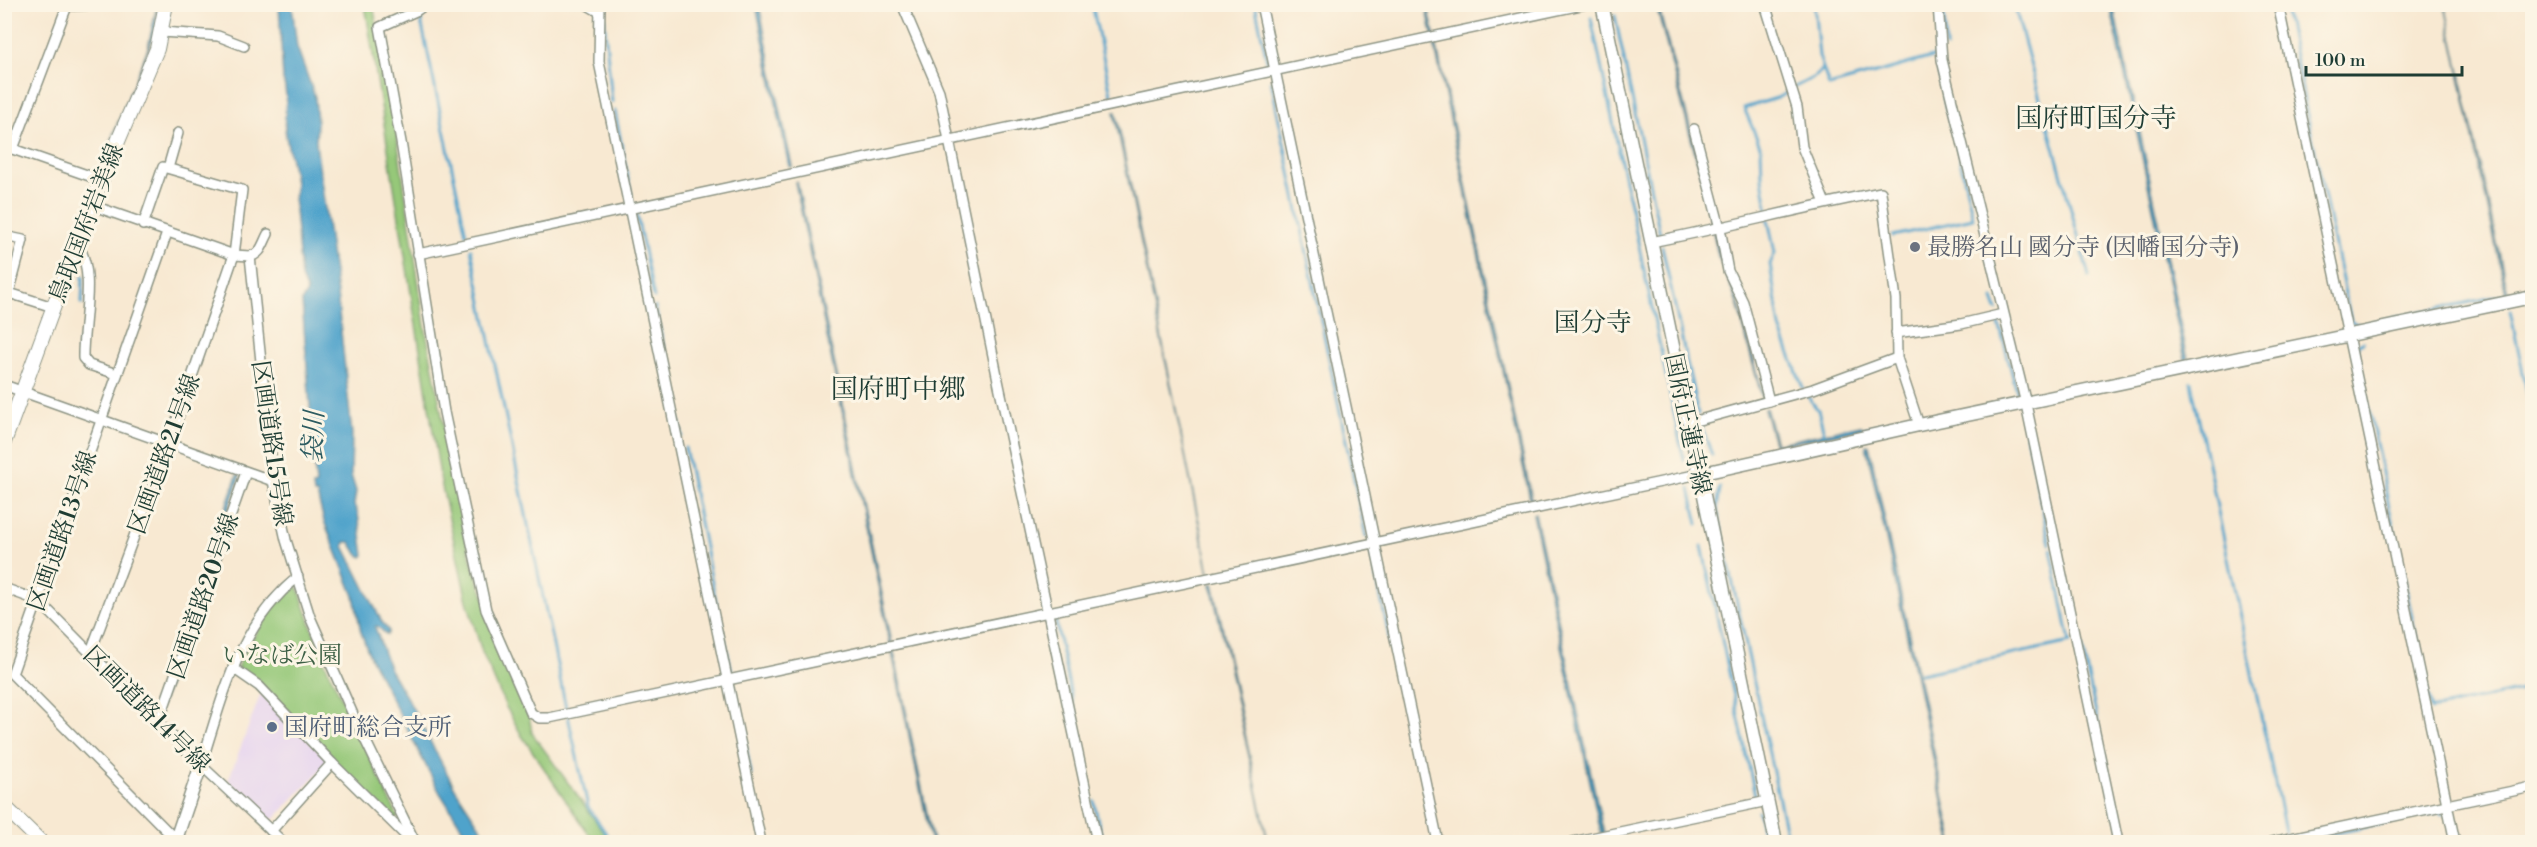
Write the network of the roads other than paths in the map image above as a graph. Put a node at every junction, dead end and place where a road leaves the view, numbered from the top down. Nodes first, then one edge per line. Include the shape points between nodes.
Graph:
1 (114, 4) edge
2 (166, 4) edge
3 (426, 4) edge
4 (586, 4) edge
5 (902, 4) edge
6 (1260, 4) edge
7 (1586, 4) edge
8 (1602, 4) edge
9 (1765, 4) edge
10 (1938, 4) edge
11 (2278, 4) edge
12 (64, 5) edge
13 (599, 8) edge
14 (162, 32) junction
15 (244, 46) dead end
16 (1275, 72) junction
17 (1694, 129) dead end
18 (178, 133) dead end
19 (950, 141) junction
20 (9, 148) edge
21 (168, 168) junction
22 (101, 180) junction
23 (1825, 203) junction
24 (91, 205) junction
25 (629, 208) junction
26 (143, 225) junction
27 (1720, 228) junction
28 (167, 233) junction
29 (268, 234) dead end
30 (4, 236) edge
31 (1651, 242) junction
32 (77, 244) junction
33 (418, 254) junction
34 (234, 255) junction
35 (250, 256) junction
36 (7, 295) edge
37 (2532, 297) edge
38 (53, 307) junction
39 (2003, 314) junction
40 (1896, 333) junction
41 (2349, 337) junction
42 (1897, 357) junction
43 (117, 374) junction
44 (4, 385) edge
45 (22, 391) junction
46 (1769, 401) junction
47 (2026, 404) junction
48 (100, 419) junction
49 (1688, 423) junction
50 (1919, 425) junction
51 (4, 442) edge
52 (169, 443) junction
53 (246, 472) junction
54 (1699, 474) junction
55 (273, 481) junction
56 (1373, 542) junction
57 (298, 577) junction
58 (4, 588) edge
59 (39, 601) junction
60 (1049, 612) junction
61 (91, 651) junction
62 (233, 668) junction
63 (728, 680) junction
64 (159, 721) junction
65 (332, 763) junction
66 (201, 765) junction
67 (2532, 788) edge
68 (1768, 801) junction
69 (4, 806) edge
70 (2447, 806) junction
71 (271, 831) junction
72 (176, 842) edge
73 (41, 843) edge
74 (283, 843) edge
75 (413, 843) edge
76 (761, 843) edge
77 (1097, 843) edge
78 (1438, 843) edge
79 (1572, 843) edge
80 (1776, 843) edge
81 (2118, 843) edge
82 (2271, 843) edge
83 (2455, 843) edge

1 - 12 street
2 - 14 main road, 鳥取国府岩美線
3 - 33 street via 380,27
4 - 13 street
5 - 19 street via 939,91
6 - 16 street
7 - 16 street
8 - 31 street, 国府正蓮寺線
9 - 23 street via 1797,107 1802,147
10 - 39 street via 1942,60
11 - 41 street
12 - 20 street
13 - 25 street via 599,62
14 - 15 street via 218,36
14 - 22 main road, 鳥取国府岩美線
16 - 19 street
16 - 56 street
17 - 27 street
18 - 21 street
19 - 25 street
19 - 60 street
20 - 22 street
21 - 26 street via 163,167
21 - 34 street, 区画道路21号線 via 242,189
22 - 24 main road, 鳥取国府岩美線
23 - 27 street
23 - 40 street via 1881,192 1896,299
24 - 26 street
24 - 32 main road, 鳥取国府岩美線
25 - 33 street
25 - 63 street
26 - 28 street
27 - 31 street
27 - 46 street via 1728,270 1743,302
28 - 34 street
28 - 43 street, 区画道路13号線
29 - 35 street via 260,250
30 - 36 street via 23,240
31 - 49 street, 国府正蓮寺線
32 - 38 main road, 鳥取国府岩美線
32 - 43 street via 86,271 82,358 90,365
33 - 63 street via 444,412 486,610 531,713 549,718
34 - 35 street
34 - 52 street, 区画道路21号線
35 - 55 street, 区画道路15号線
36 - 38 street
37 - 41 street
38 - 45 main road, 鳥取国府岩美線
39 - 40 street
39 - 47 street
40 - 42 street
41 - 47 street
41 - 70 street
42 - 46 street
42 - 50 street
43 - 48 street, 区画道路13号線
44 - 45 street
45 - 48 street
45 - 51 main road, 鳥取国府岩美線
46 - 49 street
47 - 50 street
47 - 81 street
48 - 52 street
48 - 59 street, 区画道路13号線
49 - 54 street, 国府正蓮寺線
50 - 54 street
52 - 53 street
52 - 61 street, 区画道路21号線
53 - 55 street
53 - 64 street, 区画道路20号線
54 - 56 street
54 - 68 street, 国府正蓮寺線
55 - 57 street, 区画道路15号線
56 - 60 street
56 - 78 street
57 - 62 street via 259,617
57 - 75 street, 区画道路15号線 via 310,617
58 - 59 street, 区画道路14号線
59 - 61 street, 区画道路14号線
59 - 72 street, 区画道路13号線 via 12,674
60 - 63 street
60 - 77 street
61 - 64 street, 区画道路14号線
62 - 65 street via 259,686
62 - 66 street
63 - 76 street
64 - 66 street, 区画道路14号線
65 - 71 street
65 - 75 street
66 - 71 street, 区画道路14号線
66 - 72 street
67 - 70 street
68 - 79 street
68 - 80 street, 国府正蓮寺線
69 - 73 main road
70 - 82 street
70 - 83 street
71 - 74 street, 区画道路14号線

